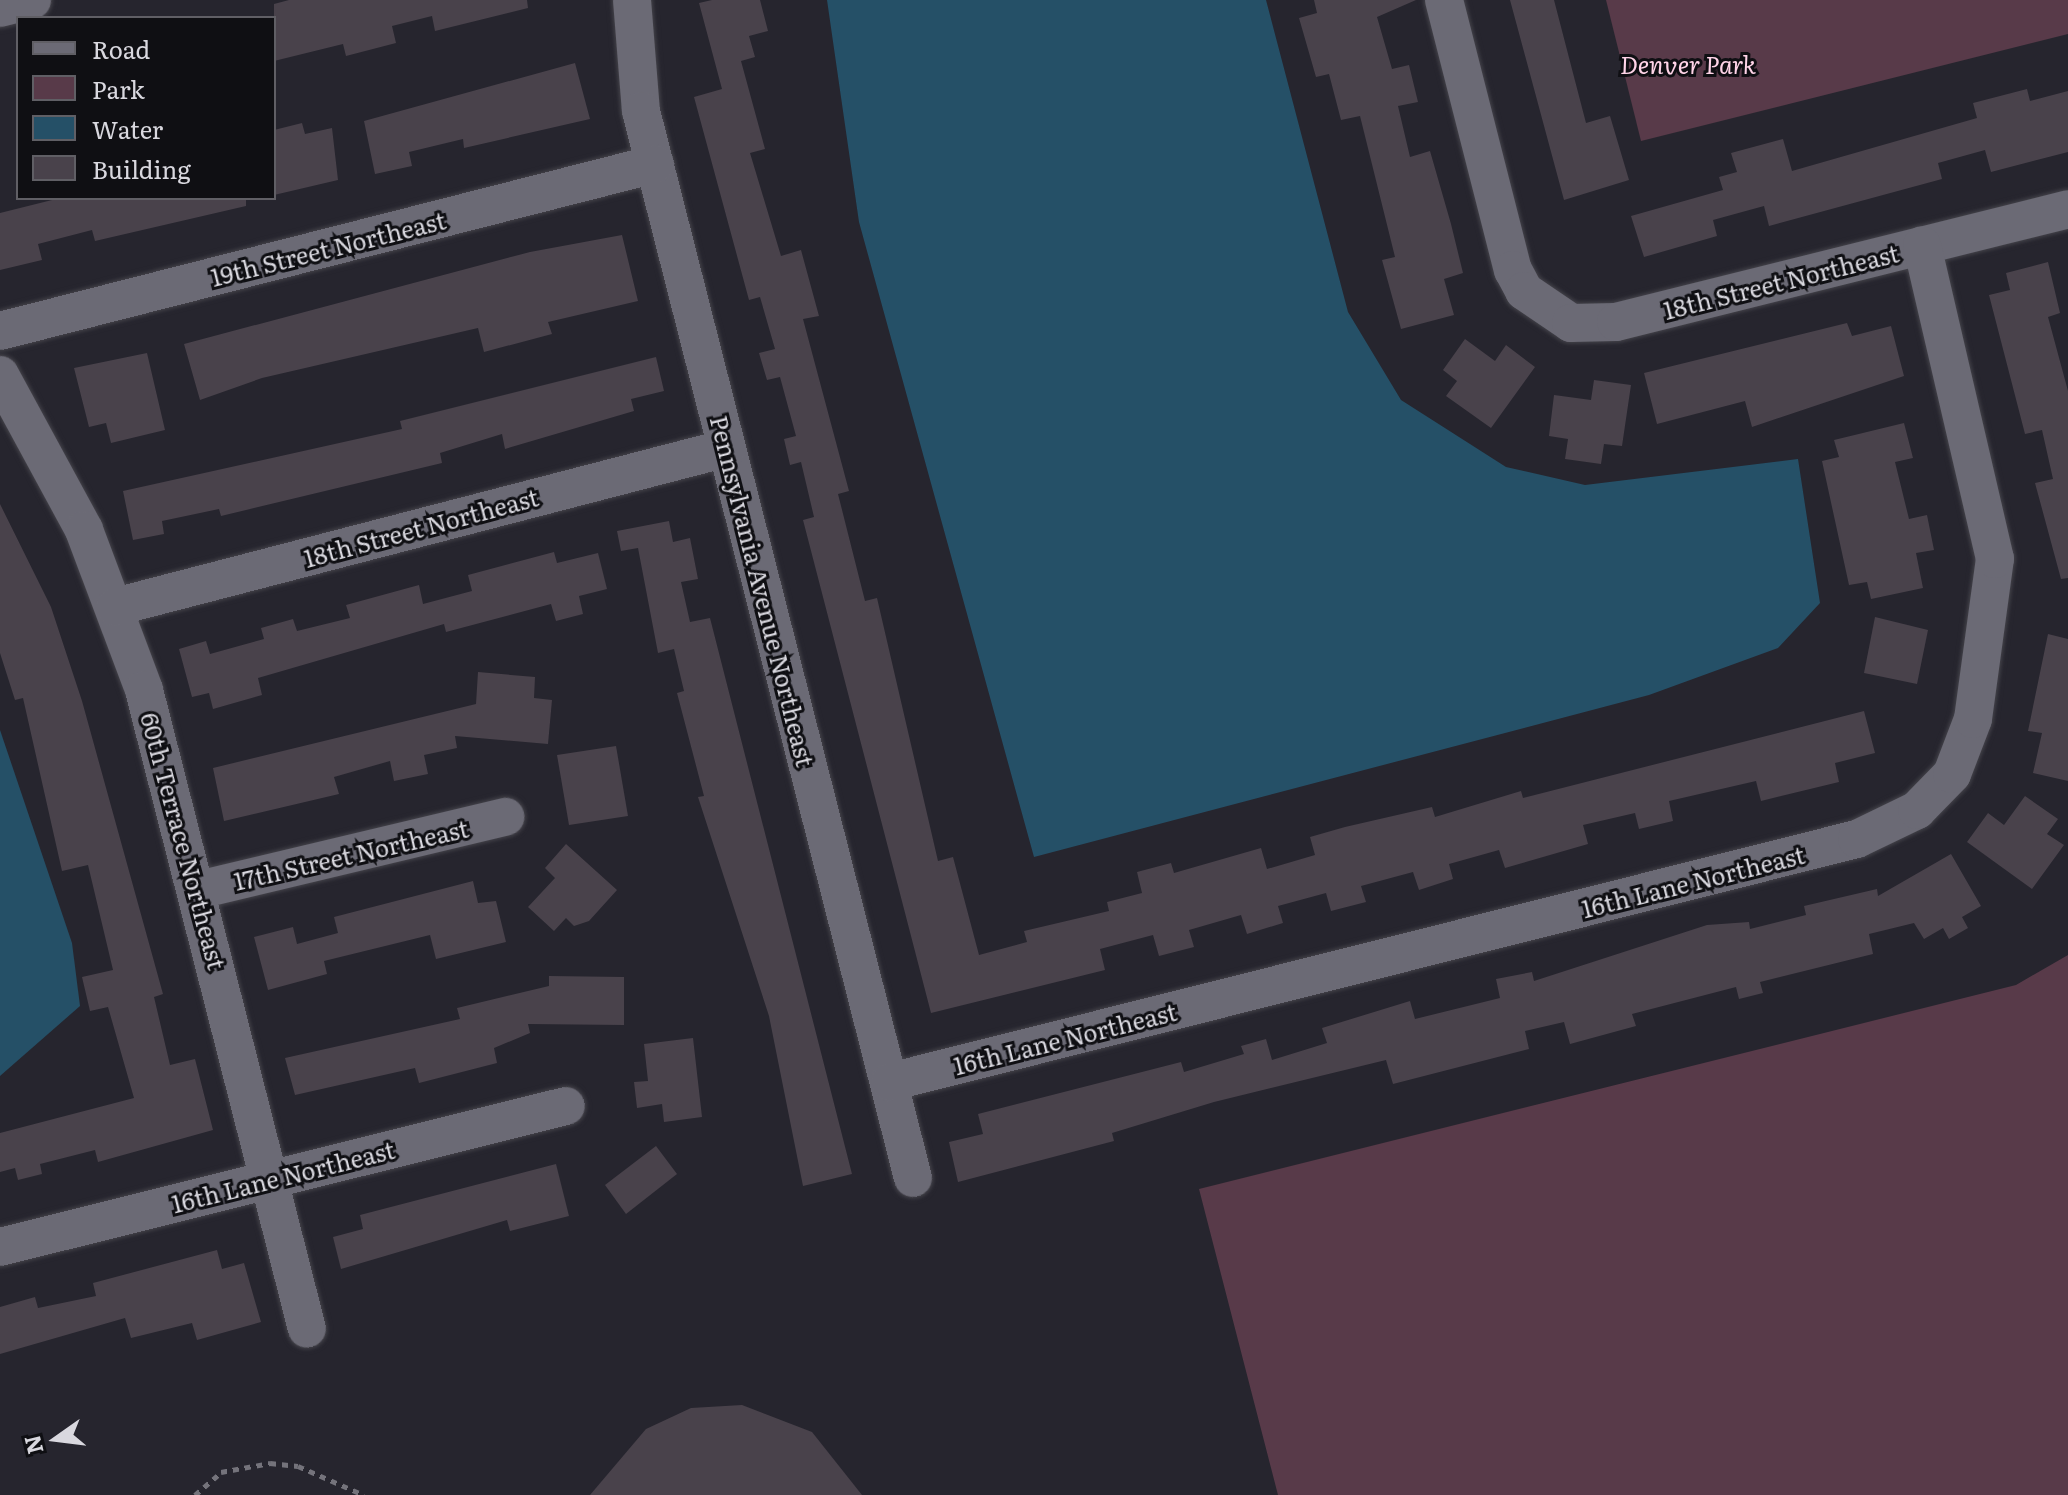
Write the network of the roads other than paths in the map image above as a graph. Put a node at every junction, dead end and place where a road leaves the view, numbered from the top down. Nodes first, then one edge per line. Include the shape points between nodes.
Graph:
1 (32, 0) edge
2 (632, 0) edge
3 (1444, 0) edge
4 (0, 8) edge
5 (655, 164) junction
6 (2068, 209) edge
7 (1922, 245) junction
8 (0, 331) edge
9 (0, 375) edge
10 (727, 448) junction
11 (115, 607) junction
12 (505, 817) dead end
13 (198, 890) junction
14 (890, 1082) junction
15 (566, 1106) dead end
16 (913, 1178) dead end
17 (271, 1179) junction
18 (0, 1247) edge
19 (307, 1329) dead end

1 - 4 street
2 - 5 street, Pennsylvania Avenue Northeast via 632,55
3 - 7 street, 18th Street Northeast via 1513,270 1524,291 1553,314 1593,325
5 - 8 street, 19th Street Northeast
5 - 10 street, Pennsylvania Avenue Northeast
6 - 7 street, 18th Street Northeast
7 - 14 street, 16th Lane Northeast via 1995,559 1973,719 1952,774 1917,810 1829,846
9 - 11 street, 60th Terrace Northeast via 84,530
10 - 11 street, 18th Street Northeast
10 - 14 street, Pennsylvania Avenue Northeast
11 - 13 street, 60th Terrace Northeast via 176,795
12 - 13 street, 17th Street Northeast
13 - 17 street, 60th Terrace Northeast
14 - 16 street, Pennsylvania Avenue Northeast
15 - 17 street, 16th Lane Northeast
17 - 18 street, 16th Lane Northeast
17 - 19 street, 60th Terrace Northeast

